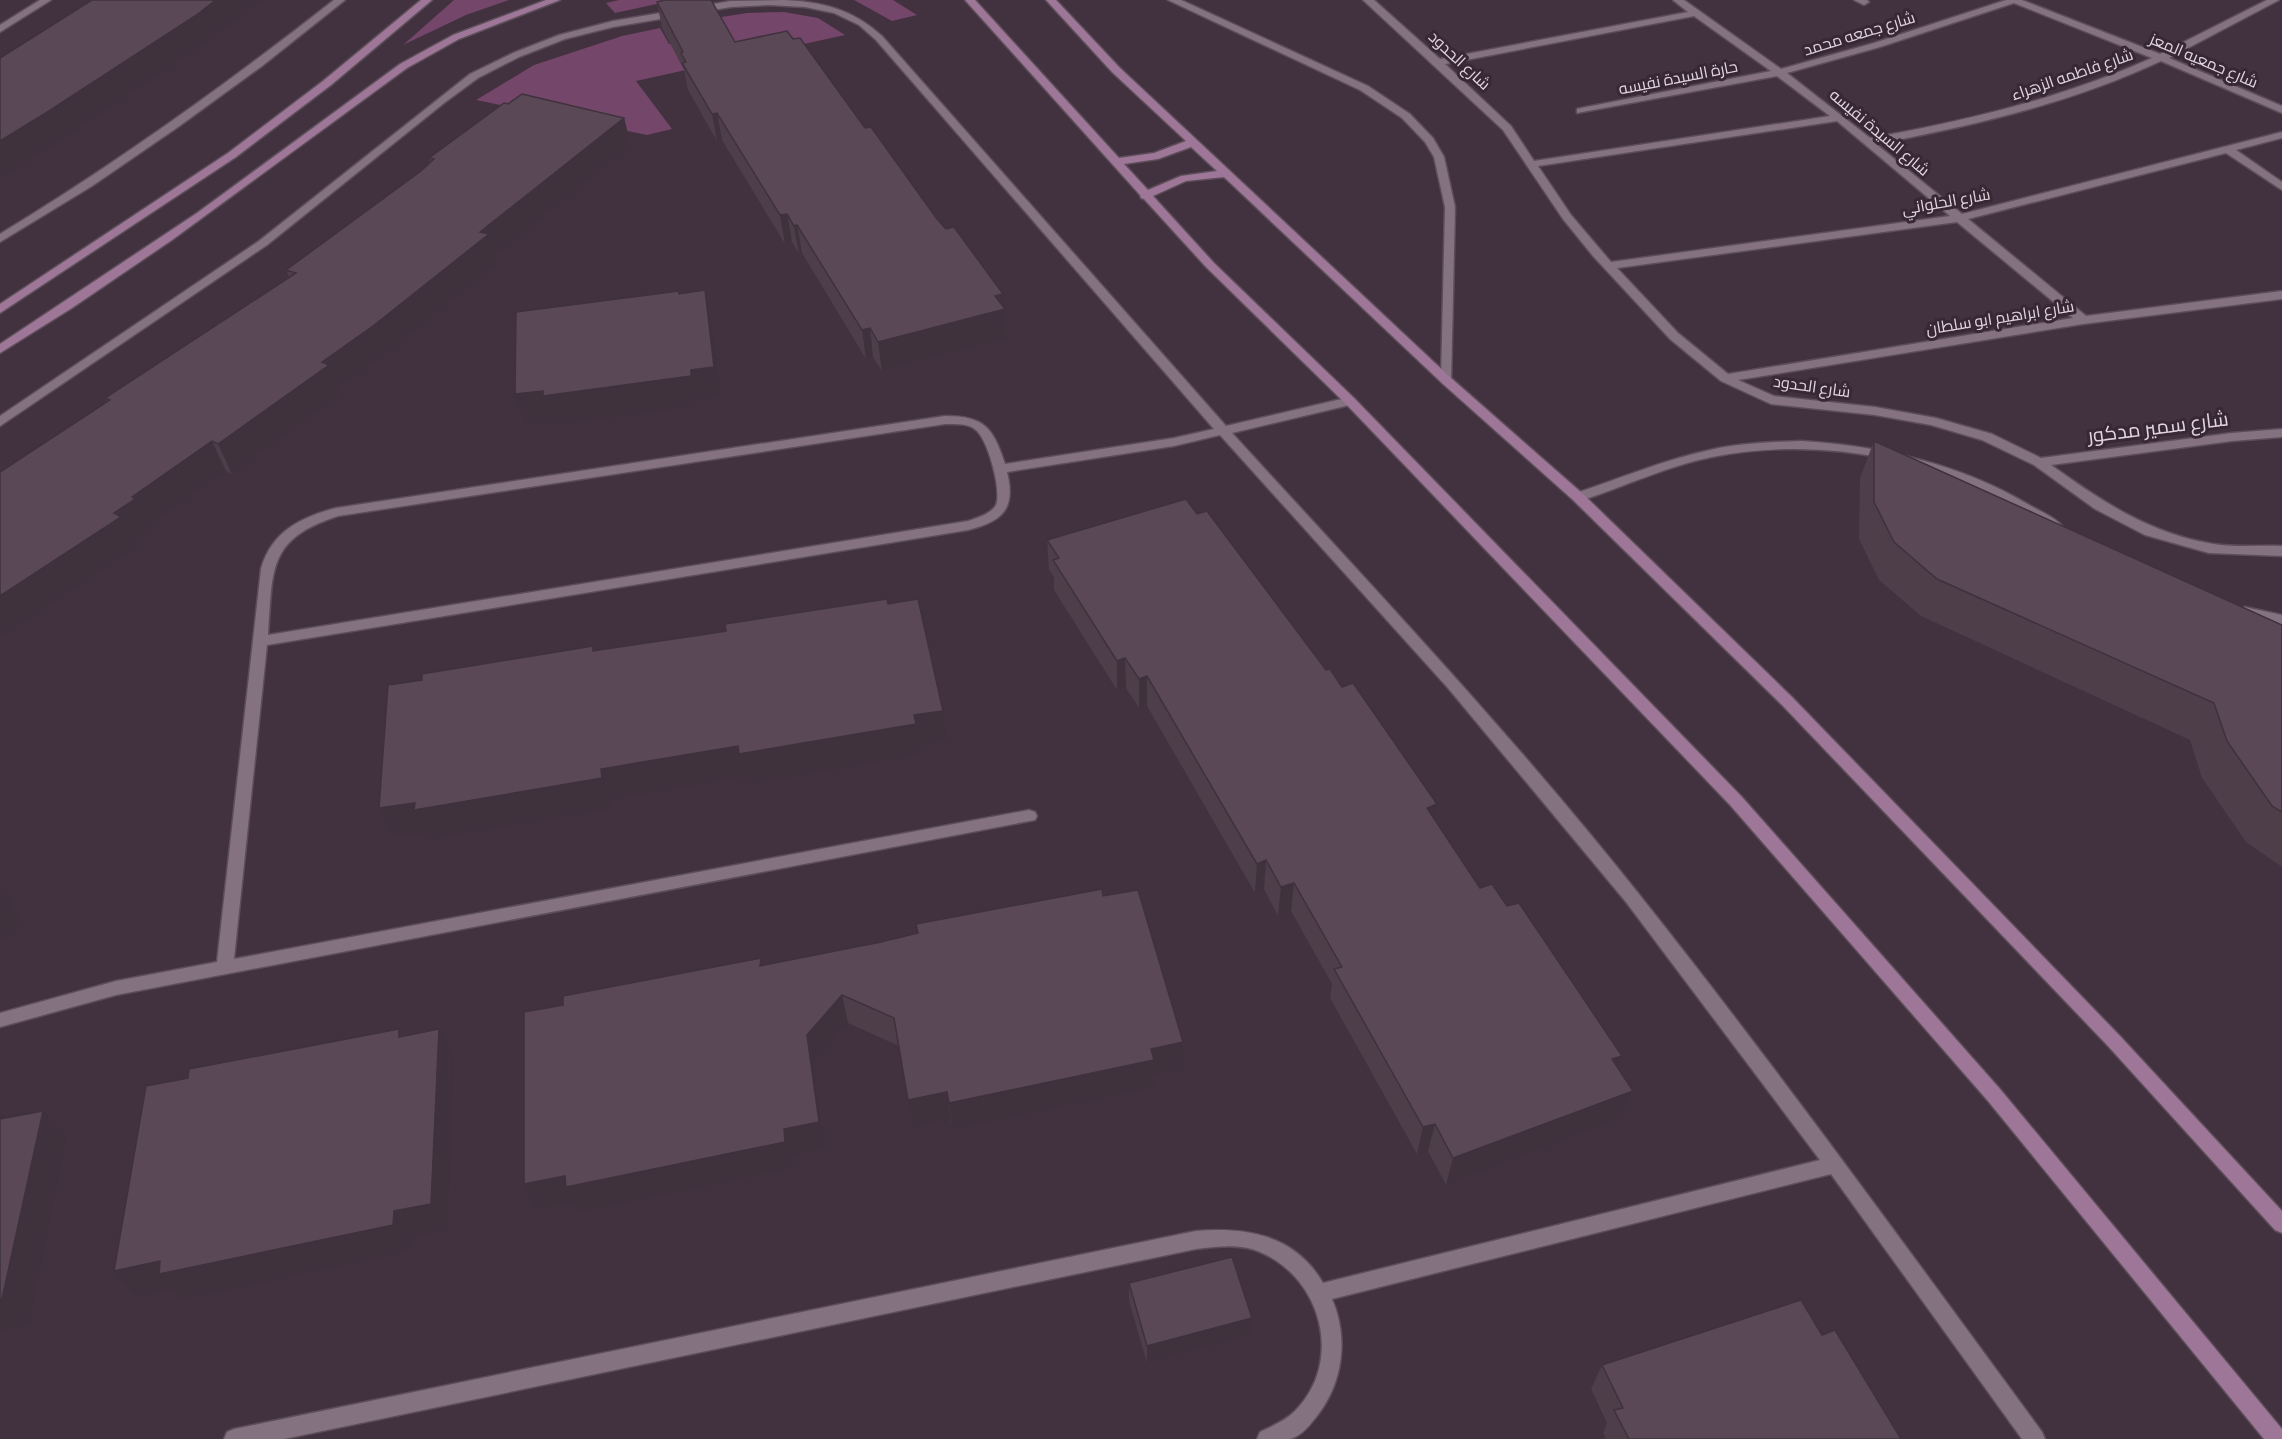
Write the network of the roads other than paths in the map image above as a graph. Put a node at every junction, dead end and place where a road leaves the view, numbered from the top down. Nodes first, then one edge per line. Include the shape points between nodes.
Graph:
1 (46, 0) edge
2 (340, 0) edge
3 (427, 0) edge
4 (555, 0) edge
5 (970, 0) edge
6 (1051, 0) edge
7 (1173, 0) edge
8 (1368, 0) edge
9 (1678, 0) edge
10 (2015, 0) edge
11 (2274, 0) edge
12 (1696, 13) junction
13 (0, 29) edge
14 (2161, 57) junction
15 (1438, 62) junction
16 (1780, 72) junction
17 (2282, 110) edge
18 (1581, 111) dead end
19 (1839, 118) junction
20 (2282, 135) edge
21 (1192, 142) junction
22 (1868, 142) junction
23 (2228, 149) junction
24 (1114, 161) junction
25 (1533, 164) junction
26 (1228, 174) junction
27 (2282, 188) edge
28 (1145, 196) junction
29 (1959, 218) junction
30 (0, 238) edge
31 (1608, 266) junction
32 (2282, 296) edge
33 (0, 309) edge
34 (2083, 320) junction
35 (0, 349) edge
36 (1725, 378) junction
37 (1447, 381) junction
38 (1350, 400) junction
39 (0, 422) edge
40 (1224, 432) junction
41 (2282, 433) edge
42 (2039, 462) junction
43 (999, 469) junction
44 (1578, 497) junction
45 (2063, 532) edge
46 (2282, 551) edge
47 (2232, 610) edge
48 (2282, 620) edge
49 (261, 641) junction
50 (1029, 816) dead end
51 (225, 967) junction
52 (0, 1020) edge
53 (1835, 1164) junction
54 (2282, 1224) edge
55 (1321, 1293) junction
56 (234, 1439) edge
57 (1267, 1439) edge
58 (2034, 1439) edge
59 (2277, 1439) edge

1 - 13 street
2 - 30 street via 154,139
3 - 33 street via 232,155
4 - 35 street via 498,19 426,52 363,93 159,245
5 - 24 street
6 - 21 street via 1116,70
7 - 37 street via 1364,88 1406,116 1429,140 1439,157 1450,207
8 - 15 street, شارع الحدود
9 - 12 street, شارع السيدة نفيسه
10 - 14 street, شارع جمعيه المعز
10 - 16 street, شارع جمعه محمد
11 - 14 street, شارع فاطمه الزهراء
12 - 15 street
12 - 16 street, شارع السيدة نفيسه
14 - 17 street, شارع جمعيه المعز
14 - 22 street, شارع فاطمه الزهراء via 2027,108
15 - 25 street, شارع الحدود via 1507,128
16 - 18 street, حارة السيدة نفيسه
16 - 19 street, شارع السيدة نفيسه
19 - 22 street, شارع السيدة نفيسه
19 - 25 street
20 - 23 street, شارع الحلواني
21 - 24 street via 1150,158
21 - 26 street
22 - 29 street, شارع السيدة نفيسه
23 - 27 street
23 - 29 street, شارع الحلواني
24 - 28 street
25 - 31 street, شارع الحدود via 1567,217
26 - 28 street via 1189,176 1157,187
26 - 37 street
28 - 38 street via 1210,265
29 - 31 street, شارع الحلواني
29 - 34 street, شارع السيدة نفيسه
31 - 36 street, شارع الحدود via 1674,336
32 - 34 street, شارع ابراهيم ابو سلطان
34 - 36 street, شارع ابراهيم ابو سلطان
36 - 42 street, شارع الحدود via 1771,400 1932,421 1987,437
37 - 44 street
38 - 40 street
38 - 59 street via 1736,801 1994,1095
39 - 40 street via 263,243 474,76 516,55 592,29 731,4 769,2 837,11 862,23 879,38
40 - 43 street
40 - 53 street via 1453,684 1625,889
41 - 42 street, شارع سمير مدكور
42 - 46 street, شارع الحدود via 2100,506 2150,531 2209,548
43 - 49 street via 1005,492 1003,503 996,513 969,526
43 - 49 street via 990,436 984,429 967,421 945,420 336,512 290,533 274,549
44 - 45 street via 1711,454 1760,446 1812,445 1867,450 1922,463 1976,482 2026,507
44 - 54 street via 1787,701 2114,1041
47 - 48 street
49 - 51 street
50 - 51 street
51 - 52 street via 116,988
53 - 55 street
53 - 58 street
55 - 56 street via 1298,1266 1268,1245 1232,1237 1196,1240
55 - 57 street via 1333,1328 1332,1366 1318,1400 1293,1427

